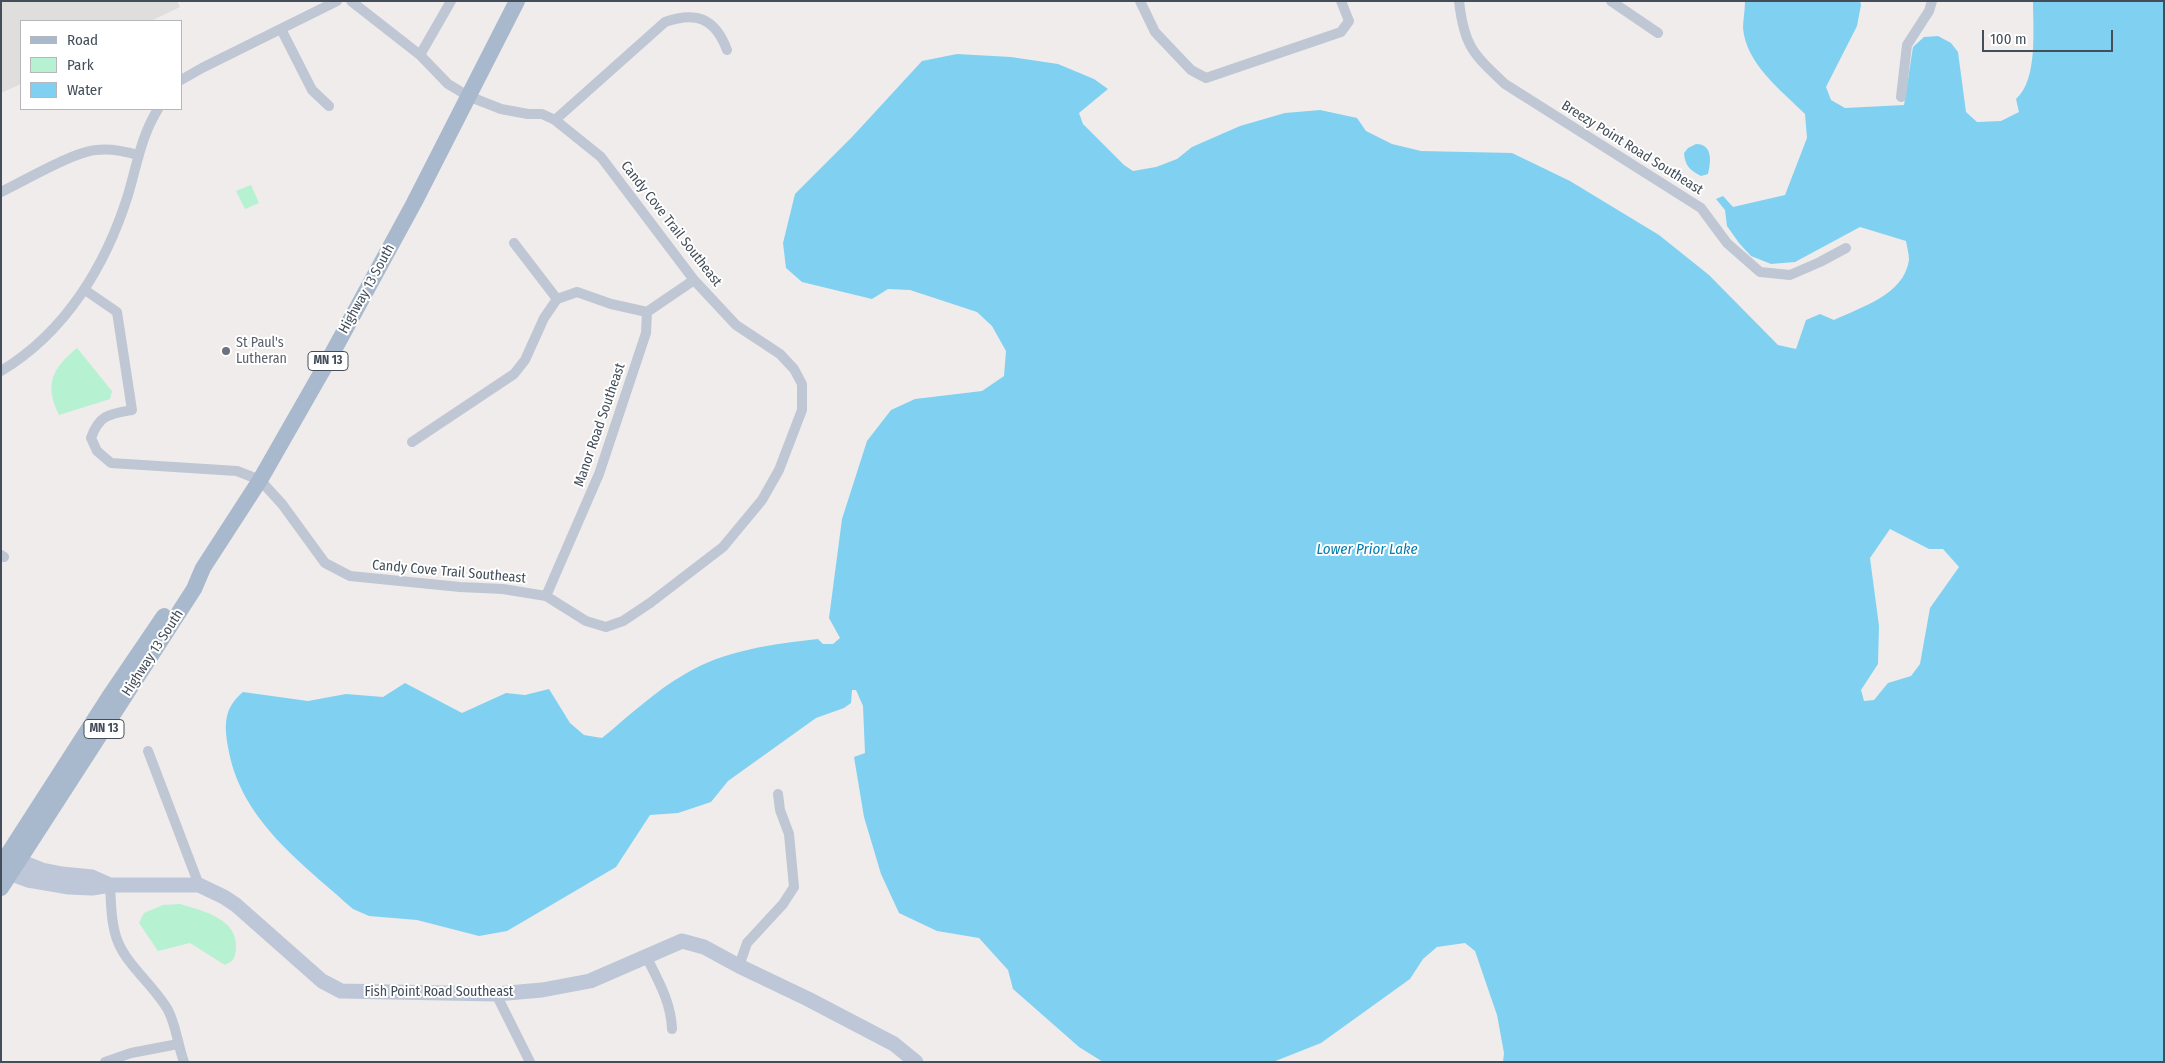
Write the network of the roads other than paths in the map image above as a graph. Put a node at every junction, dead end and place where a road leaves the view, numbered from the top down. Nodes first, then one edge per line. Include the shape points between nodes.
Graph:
1 (336, 1) edge
2 (351, 1) edge
3 (452, 1) edge
4 (517, 1) edge
5 (1140, 1) edge
6 (1341, 1) edge
7 (1459, 1) edge
8 (1611, 1) edge
9 (1932, 1) edge
10 (281, 29) junction
11 (1658, 33) dead end
12 (727, 50) dead end
13 (420, 55) junction
14 (182, 79) edge
15 (468, 96) junction
16 (1901, 97) dead end
17 (328, 106) dead end
18 (157, 110) edge
19 (555, 120) junction
20 (138, 155) junction
21 (1, 192) edge
22 (514, 243) dead end
23 (1846, 248) dead end
24 (694, 280) junction
25 (85, 290) junction
26 (557, 299) junction
27 (647, 312) junction
28 (1, 371) edge
29 (412, 442) dead end
30 (260, 480) junction
31 (546, 596) junction
32 (148, 751) dead end
33 (778, 794) dead end
34 (7, 864) edge
35 (110, 885) junction
36 (199, 885) junction
37 (1, 888) edge
38 (646, 956) junction
39 (739, 966) junction
40 (496, 994) junction
41 (672, 1029) dead end
42 (178, 1044) junction
43 (104, 1062) edge
44 (184, 1062) edge
45 (530, 1062) edge
46 (916, 1062) edge

1 - 10 street
2 - 13 street, Candy Cove Trail Southeast
3 - 13 street
4 - 15 main road, Highway 13 South / MN 13
5 - 6 street via 1154,32 1191,70 1206,78 1341,32 1349,21
7 - 23 street, Breezy Point Road Southeast via 1461,24 1468,45 1485,66 1505,84 1701,208 1727,243 1760,272 1790,275
8 - 11 street
9 - 16 street via 1907,45
10 - 14 street
10 - 17 street via 312,90
12 - 19 street via 715,27 700,18 682,16 665,22
13 - 15 street, Candy Cove Trail Southeast via 448,84
15 - 19 street, Candy Cove Trail Southeast via 501,109 542,114
15 - 30 main road, Highway 13 South / MN 13 via 414,203
18 - 20 street via 148,125
19 - 24 street, Candy Cove Trail Southeast via 602,156
20 - 21 street via 118,149 94,150
20 - 25 street via 117,229
22 - 26 street
24 - 27 street
24 - 31 street, Candy Cove Trail Southeast via 736,325 780,354 802,384 802,410 779,470 762,500 723,547 623,621 606,627 586,621
25 - 28 street via 48,334
25 - 30 street via 117,312 132,410 110,414 96,424 91,438 97,451 110,464 237,471
26 - 27 street via 577,292
26 - 29 street via 544,318 525,360 514,374
27 - 31 street, Manor Road Southeast via 646,333 599,474
30 - 31 street, Candy Cove Trail Southeast via 282,504 325,563 350,576 460,588 503,589
30 - 34 main road, Highway 13 South / MN 13 via 203,568 194,589
32 - 36 street
33 - 39 street via 789,834 794,887 783,904 747,943
34 - 35 street, Fish Point Road Southeast via 28,880 69,887
34 - 37 main road, Highway 13 South / MN 13
35 - 36 street, Fish Point Road Southeast
35 - 42 street via 118,942 169,1012
36 - 40 street, Fish Point Road Southeast via 224,896 322,981 341,991
38 - 39 street, Fish Point Road Southeast via 682,941 704,947
38 - 40 street, Fish Point Road Southeast via 590,981
38 - 41 street via 668,1002
39 - 46 street, Fish Point Road Southeast via 894,1044
40 - 45 street
42 - 43 street
42 - 44 street

